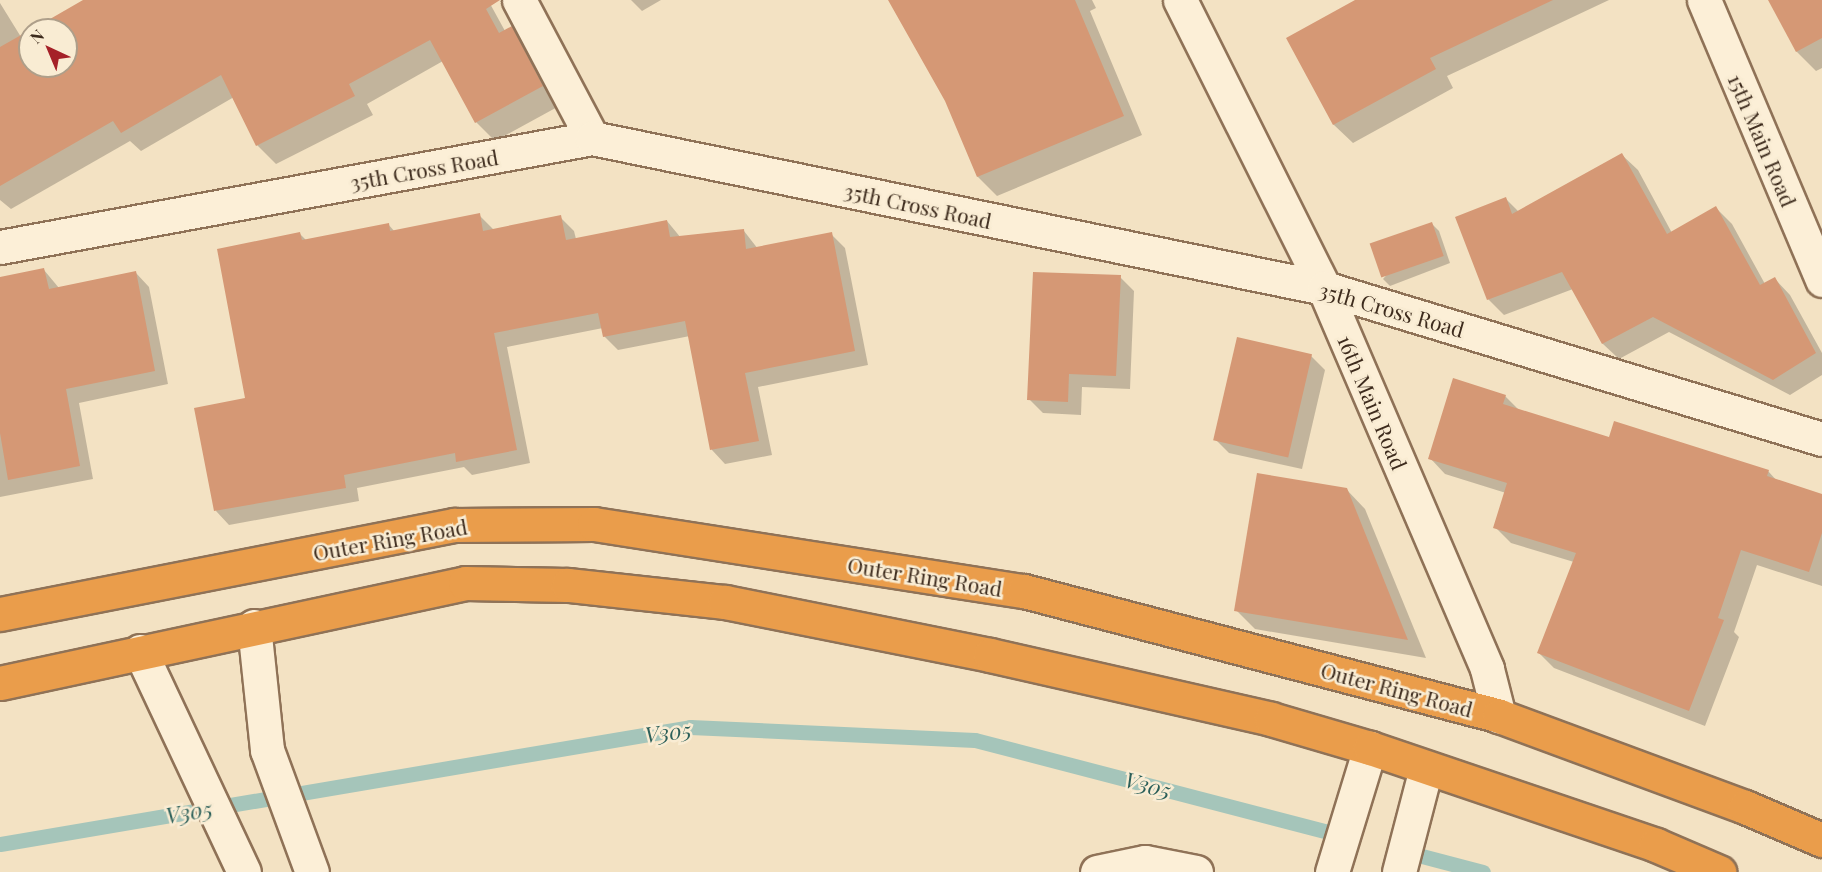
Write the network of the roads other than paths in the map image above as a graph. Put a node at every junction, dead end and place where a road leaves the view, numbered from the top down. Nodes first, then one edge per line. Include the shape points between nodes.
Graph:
1 (519, 0) edge
2 (1180, 0) edge
3 (1704, 0) edge
4 (592, 138) junction
5 (0, 246) edge
6 (1822, 280) edge
7 (1324, 288) junction
8 (1822, 439) edge
9 (0, 614) edge
10 (254, 626) junction
11 (140, 651) junction
12 (0, 683) edge
13 (1499, 716) junction
14 (1370, 748) junction
15 (1426, 768) junction
16 (1822, 840) edge
17 (1142, 867) edge
18 (243, 872) edge
19 (312, 872) edge
20 (1097, 872) edge
21 (1196, 872) edge
22 (1332, 872) edge
23 (1399, 872) edge
24 (1719, 872) edge

1 - 4 street
2 - 7 street, 16th Main Road
3 - 6 street, 15th Main Road
4 - 5 street, 35th Cross Road
4 - 7 street, 35th Cross Road
7 - 8 street, 35th Cross Road
7 - 13 street, 16th Main Road via 1487,669
9 - 13 highway, Outer Ring Road via 454,525 594,524 1024,591
10 - 11 highway
10 - 14 highway via 465,583 568,585 725,602 990,655 1271,719
10 - 19 street via 267,750
11 - 12 highway
11 - 18 street
13 - 16 highway, Outer Ring Road via 1745,807
14 - 15 highway
14 - 22 street
15 - 23 street
15 - 24 highway via 1656,845
17 - 20 street
17 - 21 street

